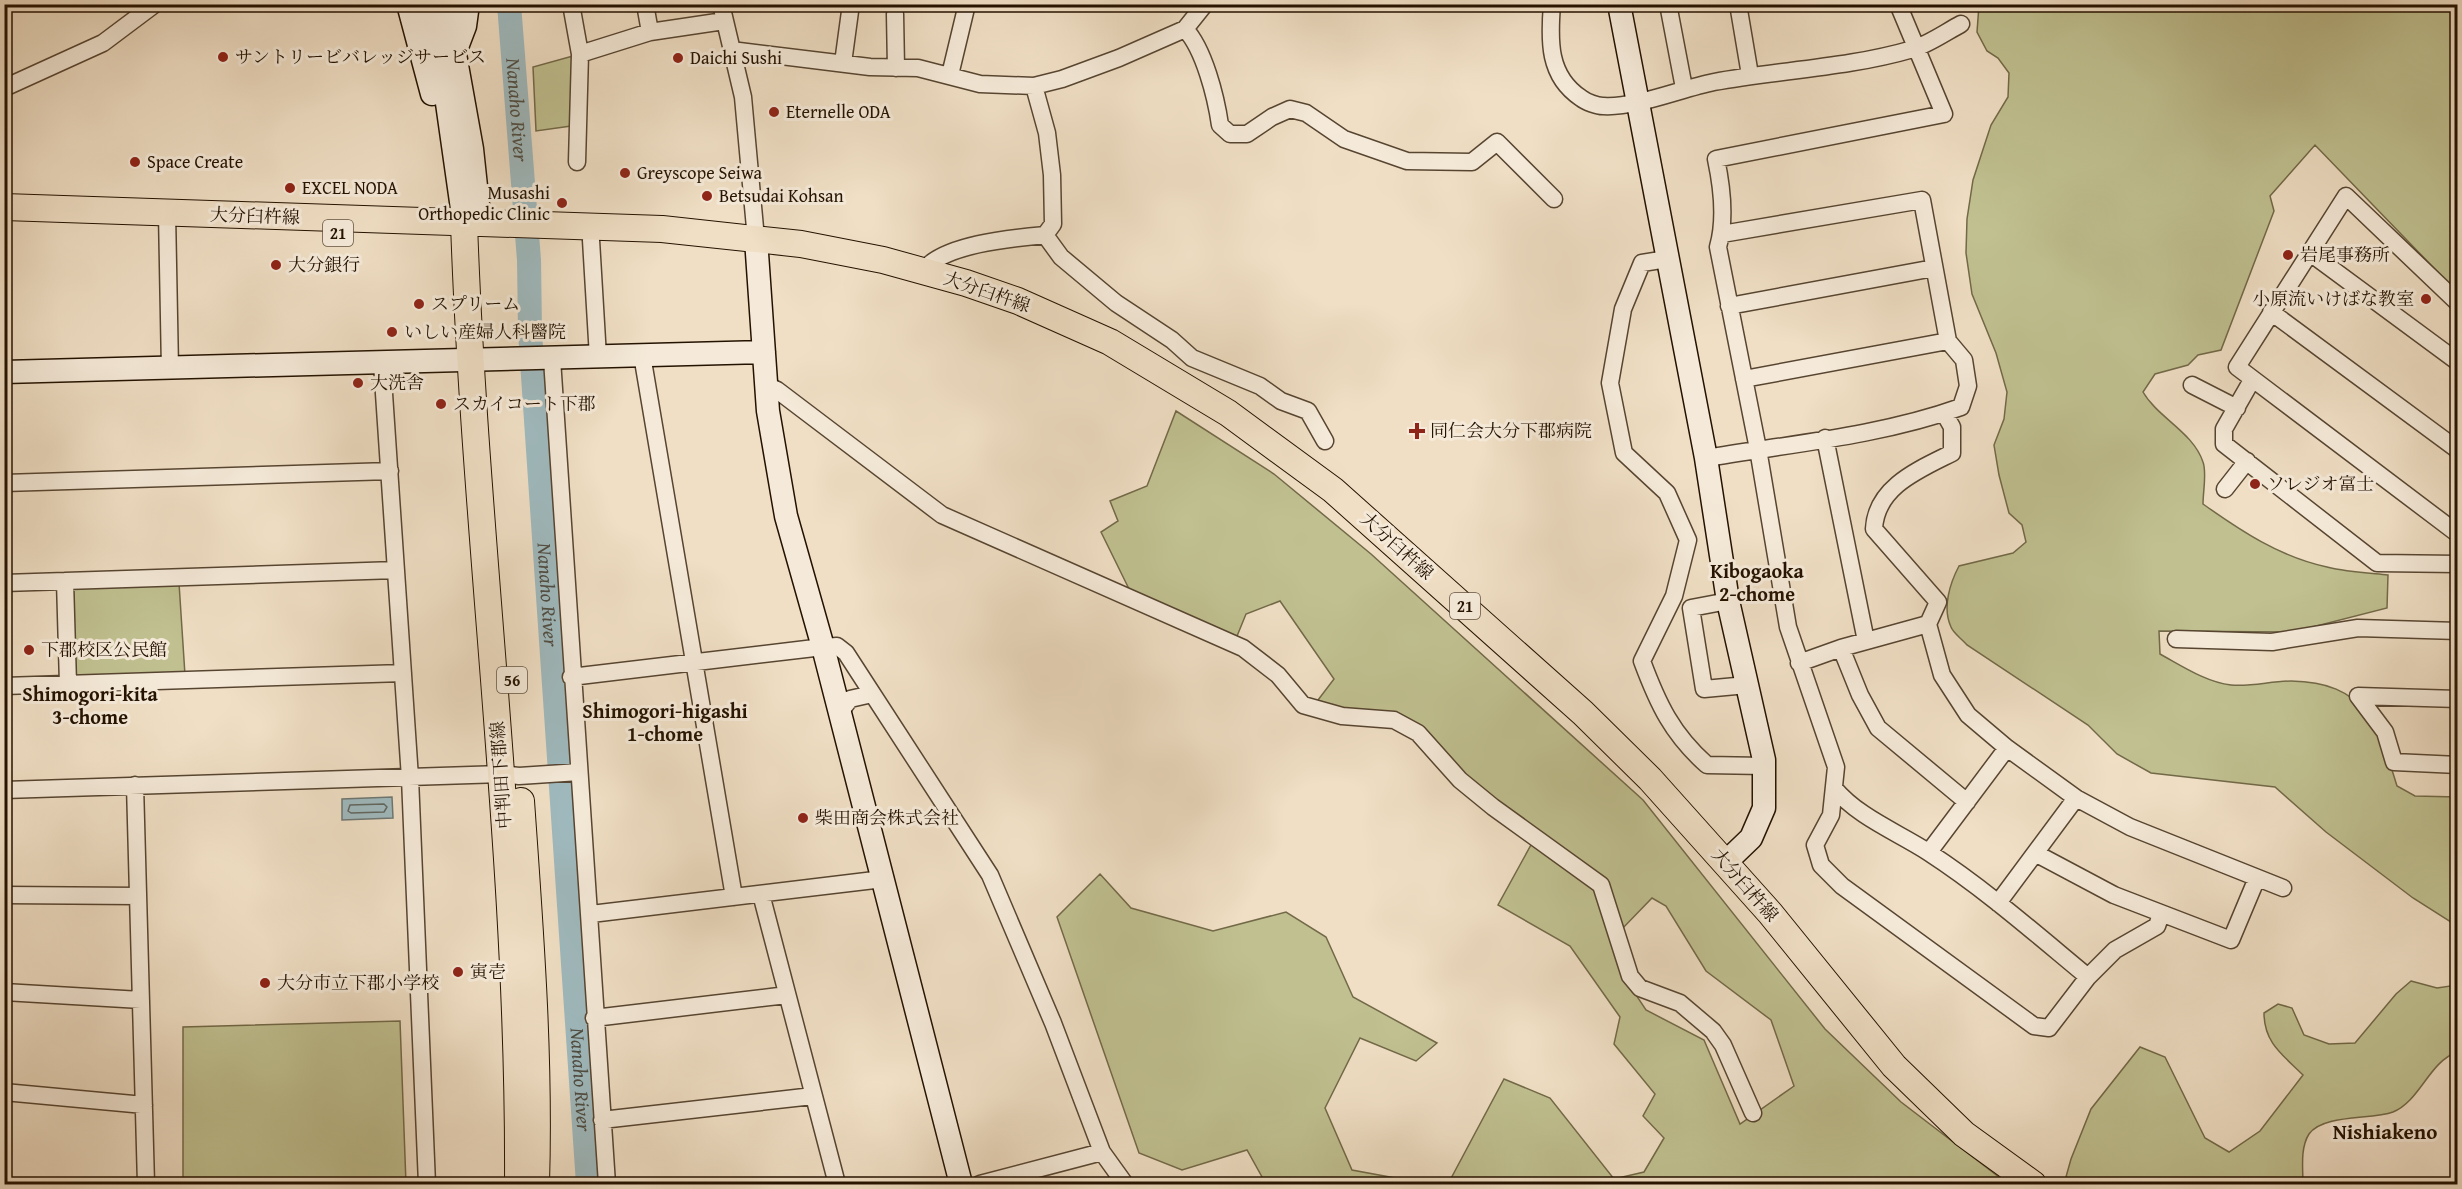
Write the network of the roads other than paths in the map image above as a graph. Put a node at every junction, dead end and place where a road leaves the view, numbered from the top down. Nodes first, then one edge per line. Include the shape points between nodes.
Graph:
1 (155, 4) edge
2 (408, 4) edge
3 (429, 4) edge
4 (446, 4) edge
5 (468, 4) edge
6 (571, 4) edge
7 (645, 4) edge
8 (851, 4) edge
9 (967, 4) edge
10 (1205, 4) edge
11 (1552, 4) edge
12 (1619, 4) edge
13 (1668, 4) edge
14 (1898, 4) edge
15 (1743, 5) edge
16 (723, 13) edge
17 (895, 14) dead end
18 (1961, 24) dead end
19 (1185, 29) junction
20 (650, 32) junction
21 (456, 49) junction
22 (1914, 49) junction
23 (731, 50) junction
24 (580, 54) junction
25 (843, 63) junction
26 (896, 68) junction
27 (950, 75) junction
28 (1750, 75) junction
29 (1034, 86) junction
30 (4, 88) edge
31 (1684, 88) junction
32 (1636, 101) junction
33 (453, 151) junction
34 (577, 162) dead end
35 (1554, 199) dead end
36 (4, 207) edge
37 (167, 219) junction
38 (4, 220) edge
39 (472, 231) junction
40 (541, 233) junction
41 (1722, 234) junction
42 (1045, 235) junction
43 (756, 239) junction
44 (591, 240) junction
45 (2309, 252) junction
46 (1667, 259) junction
47 (1934, 268) junction
48 (923, 271) junction
49 (2457, 303) edge
50 (1729, 306) junction
51 (2271, 312) junction
52 (1948, 340) junction
53 (764, 352) junction
54 (642, 355) junction
55 (598, 357) junction
56 (550, 359) junction
57 (480, 361) junction
58 (2457, 362) edge
59 (382, 364) junction
60 (170, 369) junction
61 (4, 372) edge
62 (1744, 379) junction
63 (2252, 380) junction
64 (766, 385) junction
65 (2192, 385) dead end
66 (2237, 408) junction
67 (1944, 414) junction
68 (1825, 438) junction
69 (1325, 441) dead end
70 (1758, 449) junction
71 (2457, 450) edge
72 (1706, 458) junction
73 (2247, 461) junction
74 (390, 471) junction
75 (4, 483) edge
76 (2225, 489) dead end
77 (2457, 534) edge
78 (2457, 564) edge
79 (396, 570) junction
80 (65, 581) junction
81 (4, 583) edge
82 (1728, 601) junction
83 (1928, 624) junction
84 (2457, 631) edge
85 (2176, 639) dead end
86 (1866, 640) junction
87 (823, 647) junction
88 (1841, 648) junction
89 (694, 663) junction
90 (1799, 663) junction
91 (403, 673) junction
92 (572, 677) junction
93 (68, 684) junction
94 (1747, 685) junction
95 (4, 686) edge
96 (872, 694) junction
97 (2457, 699) edge
98 (840, 712) junction
99 (2007, 748) junction
100 (2457, 765) edge
101 (1764, 766) junction
102 (576, 772) junction
103 (520, 775) junction
104 (410, 778) junction
105 (135, 785) junction
106 (1834, 788) junction
107 (4, 789) edge
108 (2076, 798) junction
109 (1967, 802) junction
110 (1929, 852) junction
111 (2035, 853) junction
112 (1725, 863) junction
113 (2258, 878) junction
114 (883, 879) junction
115 (2283, 888) dead end
116 (4, 894) edge
117 (761, 894) junction
118 (138, 896) junction
119 (734, 897) junction
120 (1998, 903) junction
121 (591, 914) junction
122 (2161, 914) junction
123 (2088, 976) junction
124 (4, 992) edge
125 (787, 995) junction
126 (141, 1000) junction
127 (594, 1018) junction
128 (4, 1092) edge
129 (813, 1096) junction
130 (144, 1105) junction
131 (1753, 1113) dead end
132 (602, 1120) junction
133 (1102, 1152) junction
134 (1040, 1177) edge
135 (146, 1185) edge
136 (427, 1185) edge
137 (518, 1185) edge
138 (537, 1185) edge
139 (607, 1185) edge
140 (837, 1185) edge
141 (961, 1185) edge
142 (980, 1185) edge
143 (1125, 1185) edge
144 (2034, 1185) edge

1 - 30 street via 103,43
2 - 33 street via 447,149
3 - 33 street
4 - 21 street
5 - 21 street
6 - 24 street
7 - 20 street
8 - 25 street
9 - 27 street
10 - 19 street
11 - 32 street via 1552,57 1561,82 1582,99 1602,106
12 - 32 street
13 - 31 street
14 - 22 street
15 - 28 street
16 - 20 street
16 - 23 street
17 - 26 street
18 - 22 street
19 - 29 street via 1119,58
19 - 35 street via 1195,39 1220,125 1230,134 1247,134 1290,109 1306,113 1344,139 1407,161 1472,162 1497,142
20 - 24 street
21 - 39 street
22 - 28 street via 1829,67
22 - 41 street via 1944,114 1716,159
23 - 25 street
23 - 43 street via 743,97
24 - 34 street
25 - 26 street
26 - 27 street
27 - 29 street via 980,84
28 - 31 street
29 - 42 street via 1047,133 1052,175 1053,224
31 - 32 street
32 - 46 street
33 - 39 street
36 - 37 main road, 大分臼杵線 / 21
37 - 38 main road, 大分臼杵線 / 21
37 - 39 main road, 大分臼杵線 / 21
37 - 60 street
39 - 40 main road, 大分臼杵線 / 21
39 - 57 main road, 中判田下郡線 / 56
40 - 43 main road, 大分臼杵線 / 21 via 662,229
40 - 44 main road, 大分臼杵線 / 21
41 - 47 street via 1922,200
41 - 50 street via 1718,247
42 - 48 street via 1002,239 950,254 931,261
42 - 69 street via 1061,257 1192,358 1308,411
43 - 44 main road, 大分臼杵線 / 21
43 - 48 main road, 大分臼杵線 / 21 via 852,253
43 - 53 street
44 - 55 street
45 - 49 street via 2346,196
45 - 51 street
45 - 58 street
46 - 72 street
46 - 101 street via 1642,263 1623,309 1610,383 1624,453 1667,494 1688,540 1674,596 1642,661 1674,730 1707,765
47 - 50 street
47 - 52 street
48 - 112 main road, 大分臼杵線 / 21 via 1018,301 1110,342 1228,413 1293,459 1384,534 1583,713 1650,779
50 - 62 street
51 - 63 street via 2237,367
51 - 71 street
52 - 62 street
52 - 67 street via 1964,360 1968,386 1961,407
53 - 54 street
53 - 64 street
54 - 55 street
54 - 89 street
55 - 56 street
56 - 57 street
56 - 92 street
57 - 59 street
57 - 103 main road, 中判田下郡線 / 56
59 - 60 street
59 - 74 street
60 - 61 street
62 - 70 street
63 - 66 street
63 - 77 street
64 - 87 street via 786,516
64 - 131 street via 942,515 1243,648 1278,675 1303,705 1342,716 1394,720 1418,733 1460,780 1601,885 1630,976 1640,988 1680,1002 1713,1030
65 - 66 street
66 - 73 street via 2224,429 2224,444
67 - 68 street
67 - 83 street via 1952,427 1952,453 1897,482 1875,512 1874,529 1938,602
68 - 70 street
68 - 86 street
70 - 72 street
70 - 90 street via 1788,627
72 - 82 street
73 - 76 street
73 - 78 street via 2376,563
74 - 75 street
74 - 79 street
79 - 80 street
79 - 91 street
80 - 81 street
80 - 93 street
82 - 94 street
82 - 94 street via 1691,608 1704,689
83 - 86 street
83 - 99 street via 1942,675 1968,715
84 - 85 street via 2358,628 2272,642
86 - 88 street
87 - 89 street
87 - 96 street via 837,646 846,653
87 - 98 street
88 - 90 street
88 - 109 street via 1878,728
89 - 92 street
89 - 119 street
90 - 106 street via 1836,767
91 - 93 street
91 - 104 street
92 - 102 street
93 - 95 street
94 - 101 street
96 - 98 street via 850,699
96 - 133 street via 990,875
97 - 100 street via 2358,696 2385,732 2394,762
98 - 114 street
99 - 108 street
99 - 109 street
101 - 112 street via 1764,808 1751,838
102 - 103 street
102 - 121 street
103 - 104 street
103 - 137 main road, 中判田下郡線 / 56
103 - 138 main road, 中判田下郡線 / 56 via 535,1000
104 - 105 street
104 - 136 street
105 - 107 street
105 - 118 street
106 - 110 street via 1846,803
106 - 123 street via 1831,815 1815,846 1821,865 1842,886 2034,1026 2049,1028
108 - 111 street
108 - 113 street via 2130,827
109 - 110 street
110 - 120 street
111 - 120 street
111 - 122 street via 2066,872
112 - 144 main road, 大分臼杵線 / 21 via 1894,1066 1964,1134
113 - 115 street
113 - 122 street via 2231,940
114 - 117 street
114 - 141 street
116 - 118 street
117 - 119 street
117 - 125 street
118 - 126 street
119 - 121 street
120 - 123 street
121 - 127 street
122 - 123 street via 2157,926 2115,950
124 - 126 street
125 - 127 street
125 - 129 street
126 - 130 street
127 - 132 street
128 - 130 street
129 - 132 street
129 - 140 street
130 - 135 street
132 - 139 street
133 - 134 street
133 - 143 street
134 - 142 street

